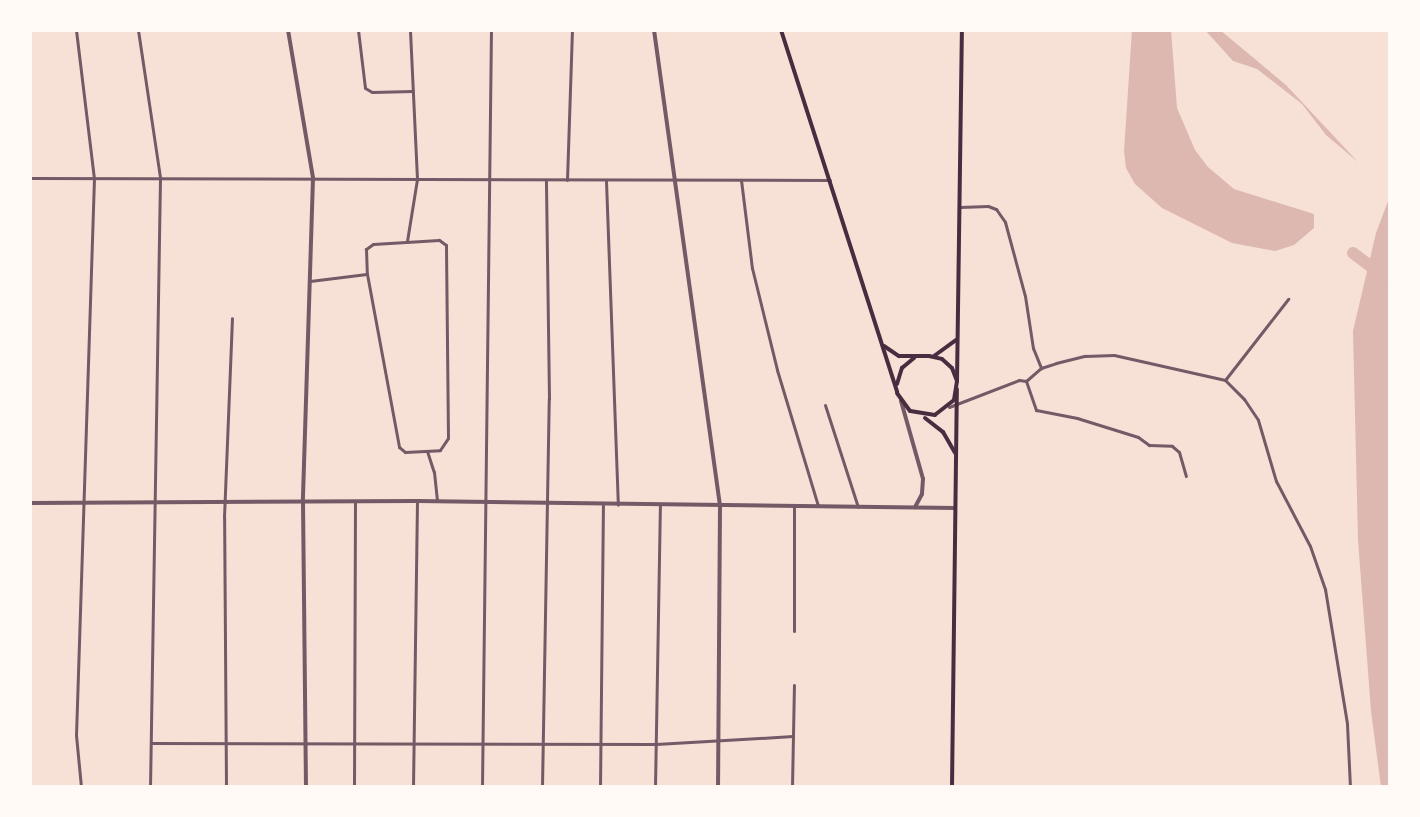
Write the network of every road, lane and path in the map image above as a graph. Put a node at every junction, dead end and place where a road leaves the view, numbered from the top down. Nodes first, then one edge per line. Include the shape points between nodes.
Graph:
1 (76, 30) edge
2 (138, 30) edge
3 (288, 30) edge
4 (358, 30) edge
5 (410, 30) edge
6 (491, 30) edge
7 (572, 30) edge
8 (654, 30) edge
9 (781, 30) edge
10 (962, 30) edge
11 (413, 91) junction
12 (30, 178) edge
13 (94, 178) junction
14 (160, 178) junction
15 (313, 178) junction
16 (417, 179) junction
17 (488, 179) junction
18 (546, 180) junction
19 (567, 180) junction
20 (606, 180) junction
21 (677, 180) junction
22 (741, 180) junction
23 (830, 180) junction
24 (959, 207) junction
25 (407, 241) junction
26 (367, 274) junction
27 (310, 281) junction
28 (1288, 299) dead end
29 (232, 318) dead end
30 (957, 338) junction
31 (882, 344) junction
32 (933, 356) junction
33 (914, 358) junction
34 (1041, 368) junction
35 (1225, 380) junction
36 (957, 381) junction
37 (1026, 381) junction
38 (957, 389) junction
39 (897, 392) junction
40 (901, 401) junction
41 (825, 405) dead end
42 (957, 405) junction
43 (949, 407) junction
44 (923, 416) junction
45 (427, 451) junction
46 (956, 455) junction
47 (1186, 476) dead end
48 (355, 500) junction
49 (153, 501) junction
50 (417, 501) junction
51 (437, 501) junction
52 (485, 501) junction
53 (546, 501) junction
54 (85, 502) junction
55 (227, 502) junction
56 (303, 502) junction
57 (30, 503) edge
58 (603, 505) junction
59 (618, 505) junction
60 (660, 505) junction
61 (720, 506) junction
62 (794, 506) junction
63 (818, 506) junction
64 (858, 507) junction
65 (915, 507) junction
66 (955, 508) junction
67 (794, 631) dead end
68 (794, 685) dead end
69 (793, 736) junction
70 (719, 740) junction
71 (151, 743) junction
72 (543, 743) junction
73 (602, 743) junction
74 (354, 744) junction
75 (482, 744) junction
76 (656, 744) junction
77 (226, 745) junction
78 (414, 745) junction
79 (307, 746) junction
80 (81, 787) edge
81 (150, 787) edge
82 (226, 787) edge
83 (306, 787) edge
84 (354, 787) edge
85 (413, 787) edge
86 (482, 787) edge
87 (542, 787) edge
88 (600, 787) edge
89 (655, 787) edge
90 (718, 787) edge
91 (792, 787) edge
92 (952, 787) edge
93 (1350, 787) edge

1 - 13 street
2 - 14 street
3 - 15 street
4 - 11 street via 365,88
5 - 11 street
6 - 17 street
7 - 19 street
8 - 21 street
9 - 23 main road
10 - 24 main road
11 - 16 street
12 - 13 street
13 - 14 street
13 - 54 street
14 - 15 street
14 - 49 street
15 - 16 street
15 - 27 street
16 - 17 street
16 - 25 street
17 - 18 street
17 - 52 street
18 - 19 street
18 - 53 street
19 - 20 street
20 - 21 street
20 - 59 street
21 - 22 street
21 - 61 street
22 - 23 street
22 - 63 street via 752,268
23 - 31 main road
24 - 30 main road
24 - 34 street via 996,209 1005,222
25 - 26 street via 369,246
25 - 45 street via 439,240 447,250 448,438 440,450
26 - 27 street
26 - 45 street via 399,447 405,452
27 - 56 street
28 - 35 street
29 - 55 street
30 - 32 main road
30 - 36 main road
31 - 33 main road via 893,354
31 - 39 main road
32 - 33 main road
32 - 36 main road via 949,365
33 - 39 main road via 900,372
34 - 35 street via 1085,356 1114,355
34 - 37 street
35 - 93 street via 1258,420 1284,501 1319,568 1347,724
36 - 38 main road
37 - 42 street
37 - 47 street via 1036,410 1077,418 1149,445 1172,446
38 - 42 main road
38 - 43 main road
39 - 40 main road
40 - 44 main road
40 - 65 street via 923,479
41 - 64 street
42 - 43 street
42 - 46 main road
43 - 44 main road
44 - 46 main road via 943,432
45 - 51 street
46 - 66 main road
48 - 50 street
48 - 56 street
48 - 74 street
49 - 54 street
49 - 55 street
49 - 71 street
50 - 51 street
50 - 78 street
51 - 52 street
52 - 53 street
52 - 75 street
53 - 58 street
53 - 72 street
54 - 57 street
54 - 80 street via 76,735
55 - 56 street
55 - 77 street
56 - 79 street
58 - 59 street
58 - 73 street
59 - 60 street
60 - 61 street
60 - 76 street
61 - 62 street
61 - 70 street
62 - 63 street
62 - 67 street
63 - 64 street
64 - 65 street
65 - 66 street
66 - 92 main road
68 - 69 street
69 - 70 street
69 - 91 street
70 - 76 street
70 - 90 street
71 - 77 street
71 - 81 street
72 - 73 street
72 - 75 street
72 - 87 street
73 - 76 street
73 - 88 street
74 - 78 street
74 - 79 street
74 - 84 street
75 - 78 street
75 - 86 street
76 - 89 street
77 - 79 street
77 - 82 street
78 - 85 street
79 - 83 street

